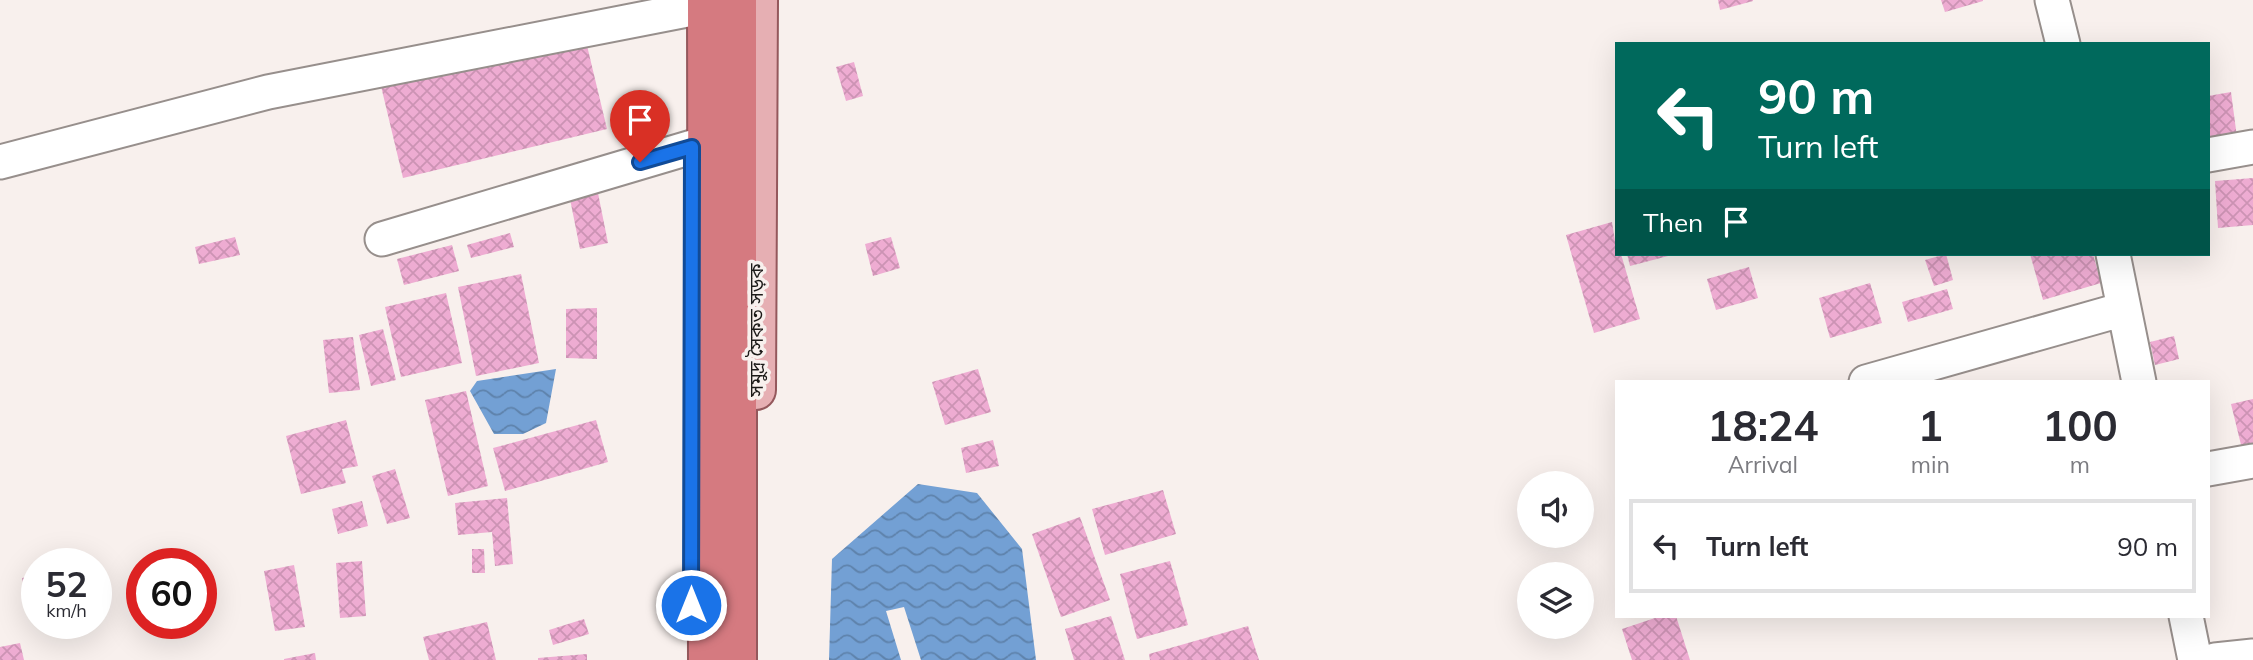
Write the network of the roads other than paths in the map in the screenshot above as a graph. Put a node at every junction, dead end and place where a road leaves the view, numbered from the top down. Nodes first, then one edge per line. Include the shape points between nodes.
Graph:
1 (737, 0) edge
2 (758, 0) edge
3 (2052, 0) edge
4 (697, 3) edge
5 (2062, 42) edge
6 (692, 147) junction
7 (2253, 147) edge
8 (2210, 155) edge
9 (0, 162) edge
10 (382, 239) dead end
11 (2113, 256) edge
12 (2124, 309) junction
13 (1873, 380) edge
14 (2139, 380) edge
15 (2253, 461) edge
16 (2210, 469) edge
17 (2186, 618) edge
18 (2253, 656) edge
19 (691, 660) edge
20 (708, 660) edge
21 (737, 660) edge
22 (755, 660) edge
23 (2195, 660) edge
24 (2215, 660) edge

1 - 21 highway
2 - 22 main road, সমুদ্র সৈকত সড়ক
3 - 5 street
4 - 6 main road
4 - 9 street via 268,92
4 - 20 highway
6 - 10 street
6 - 19 main road
7 - 8 street
11 - 12 street
12 - 13 street
12 - 14 street
15 - 16 street
17 - 23 street
18 - 24 street

